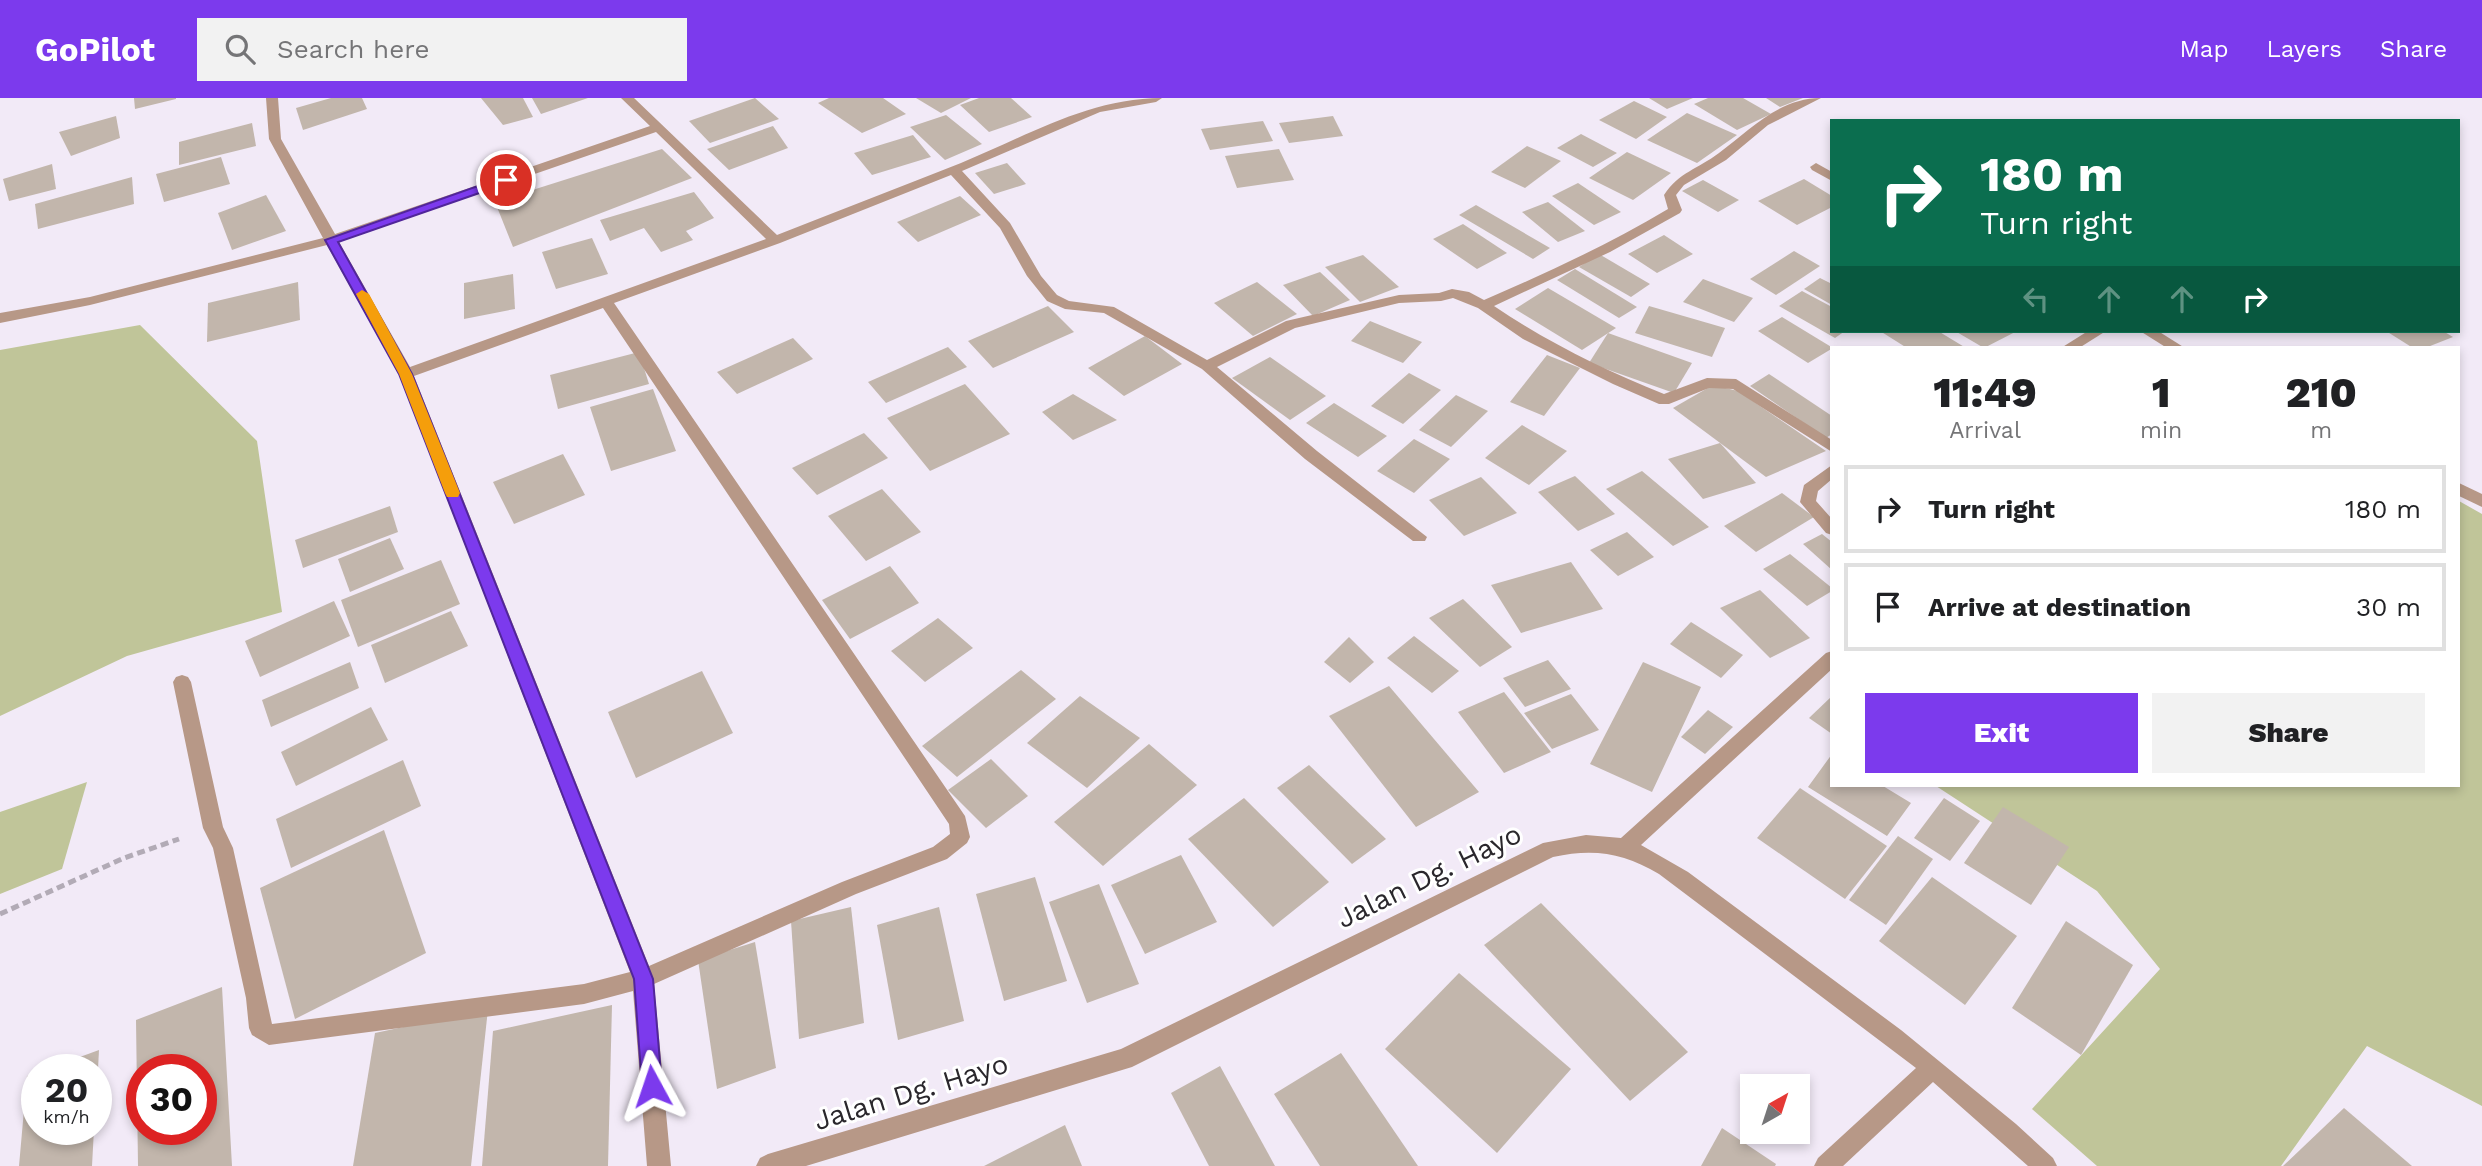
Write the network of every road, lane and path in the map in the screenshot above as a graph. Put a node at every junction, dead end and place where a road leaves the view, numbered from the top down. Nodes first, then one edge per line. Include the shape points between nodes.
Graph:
1 (272, 98) edge
2 (627, 98) edge
3 (1156, 98) edge
4 (1815, 98) edge
5 (657, 128) junction
6 (1816, 167) dead end
7 (953, 170) junction
8 (1830, 176) edge
9 (331, 240) junction
10 (775, 240) junction
11 (606, 302) junction
12 (1483, 305) junction
13 (0, 318) edge
14 (2088, 333) edge
15 (2151, 333) edge
16 (2071, 346) edge
17 (2174, 346) edge
18 (1211, 365) junction
19 (405, 374) junction
20 (1830, 446) edge
21 (1830, 473) edge
22 (2460, 489) edge
23 (2482, 500) edge
24 (1830, 527) edge
25 (1419, 537) dead end
26 (1830, 661) edge
27 (182, 682) dead end
28 (213, 828) junction
29 (1624, 848) junction
30 (0, 914) edge
31 (643, 979) junction
32 (1932, 1068) junction
33 (659, 1166) edge
34 (768, 1166) edge
35 (1826, 1166) edge
36 (2045, 1166) edge

1 - 9 street via 275,139
2 - 5 street
3 - 7 street via 1097,109
4 - 12 street via 1764,122 1722,157 1679,181 1670,195 1675,210 1628,239
5 - 9 street
5 - 10 street
6 - 8 street
7 - 10 street
7 - 18 street via 1011,234 1021,257 1052,298 1069,306 1109,310
9 - 13 street via 90,301
9 - 19 street
10 - 11 street
11 - 19 street
11 - 31 street via 961,830 960,837 940,853
12 - 18 street via 1452,293 1399,299 1291,324
12 - 20 street via 1528,336 1664,400 1707,383 1736,384
14 - 16 street
15 - 17 street
18 - 25 street via 1311,455
19 - 31 street
21 - 24 street via 1810,489 1808,502
22 - 23 street
26 - 29 street
27 - 28 street
28 - 30 path via 124,858
28 - 31 street via 223,848 260,1028 269,1035 583,993
29 - 32 street, Jalan Dg. Hayo via 1702,895
29 - 34 street, Jalan Dg. Hayo via 1585,841 1550,849 1124,1059
31 - 33 street
32 - 35 street
32 - 36 street, Jalan Dg. Hayo via 1993,1116

